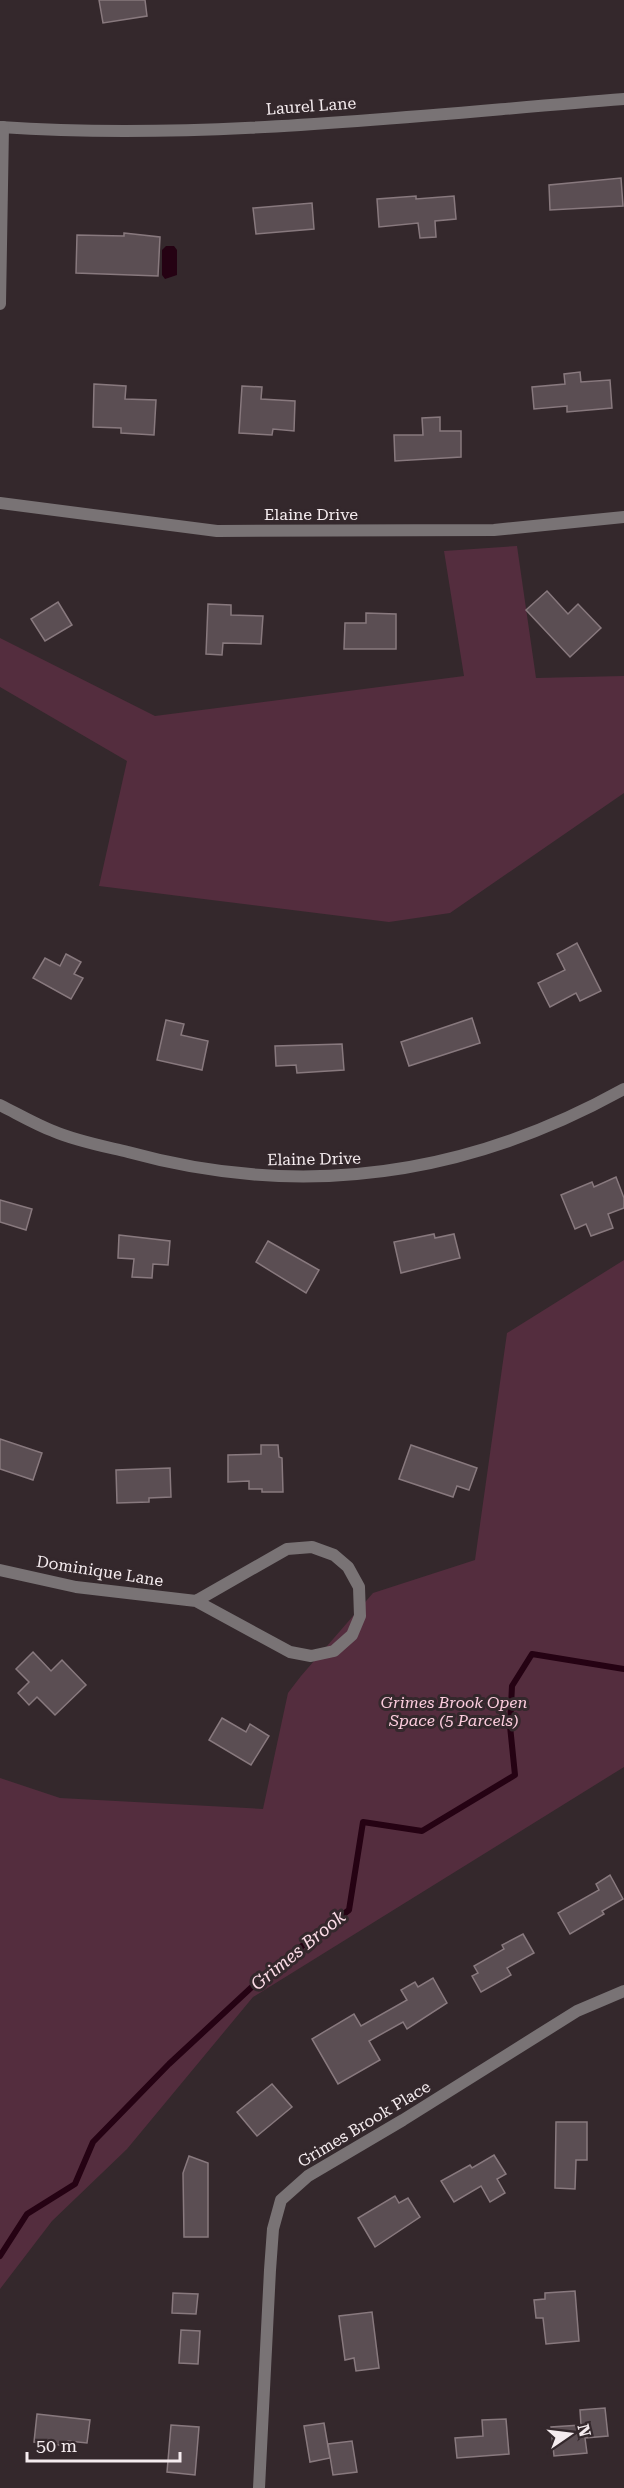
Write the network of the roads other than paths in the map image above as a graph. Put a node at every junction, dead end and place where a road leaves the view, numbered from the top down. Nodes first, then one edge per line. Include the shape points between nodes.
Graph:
1 (624, 99) edge
2 (1, 127) edge
3 (0, 304) edge
4 (0, 503) edge
5 (624, 517) edge
6 (624, 1089) edge
7 (0, 1105) edge
8 (0, 1570) edge
9 (196, 1601) junction
10 (624, 1991) edge
11 (259, 2488) edge

1 - 2 street, Laurel Lane via 158,132
2 - 3 street
4 - 5 street, Elaine Drive via 217,531 494,530
6 - 7 street, Elaine Drive via 592,1107 507,1142 441,1162 381,1174 323,1178 258,1177 161,1162 54,1132
8 - 9 street, Dominique Lane via 76,1587
9 - 9 street, Dominique Lane via 290,1652 311,1656 334,1651 352,1635 360,1616 360,1587 348,1567 334,1555 312,1547 287,1549
10 - 11 street, Grimes Brook Place via 578,2011 308,2176 281,2200 270,2259

